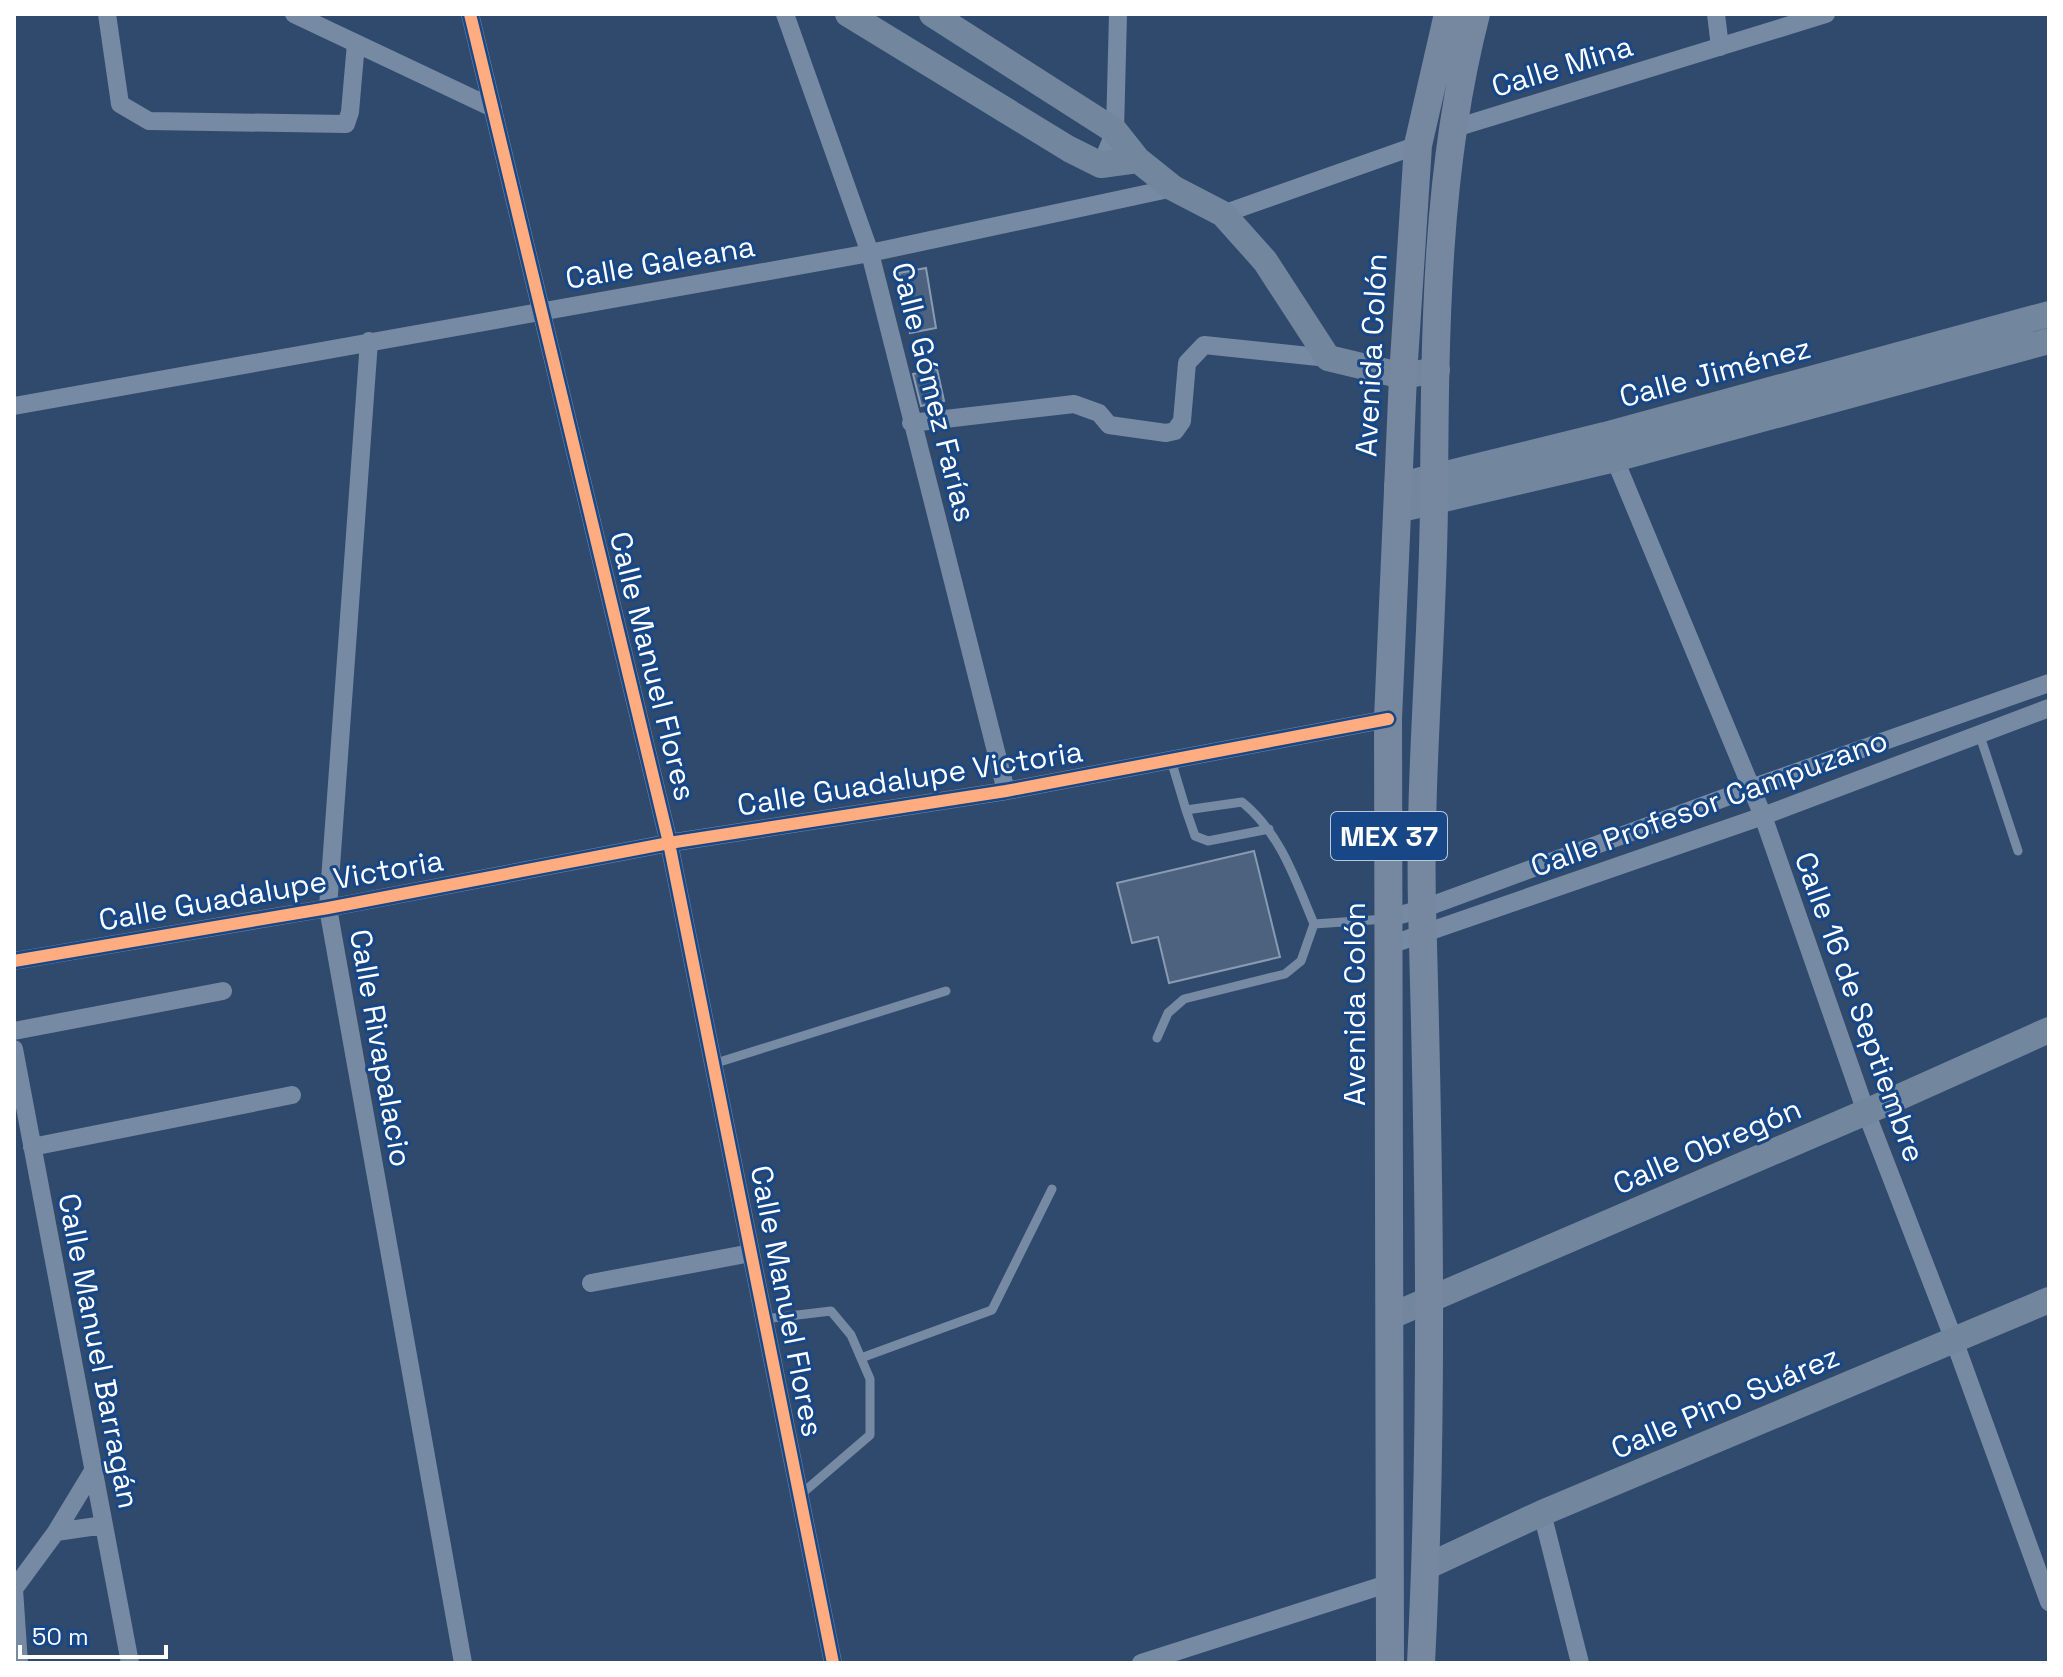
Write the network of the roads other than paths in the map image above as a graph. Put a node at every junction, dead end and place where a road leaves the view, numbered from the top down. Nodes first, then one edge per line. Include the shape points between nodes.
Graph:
1 (107, 14) edge
2 (294, 14) edge
3 (470, 14) edge
4 (785, 14) edge
5 (848, 14) edge
6 (932, 14) edge
7 (1118, 14) edge
8 (1448, 14) edge
9 (1476, 14) edge
10 (1716, 14) edge
11 (1826, 14) edge
12 (356, 43) junction
13 (1720, 47) junction
14 (493, 108) junction
15 (1452, 129) junction
16 (1115, 131) junction
17 (1418, 145) junction
18 (1138, 160) junction
19 (1101, 165) junction
20 (1173, 188) junction
21 (1223, 214) junction
22 (870, 253) junction
23 (540, 312) junction
24 (2046, 329) edge
25 (369, 341) junction
26 (1328, 358) junction
27 (1437, 370) junction
28 (1403, 376) junction
29 (14, 406) edge
30 (911, 423) junction
31 (1610, 447) junction
32 (1434, 489) junction
33 (1397, 498) junction
34 (2049, 683) edge
35 (2049, 708) edge
36 (1388, 719) junction
37 (1948, 719) junction
38 (1979, 733) junction
39 (1957, 741) junction
40 (1171, 760) junction
41 (1751, 788) junction
42 (1006, 791) junction
43 (1186, 810) junction
44 (1763, 816) junction
45 (1269, 829) junction
46 (669, 843) junction
47 (2018, 851) dead end
48 (328, 908) junction
49 (1423, 922) junction
50 (1314, 924) junction
51 (1388, 932) junction
52 (14, 961) edge
53 (223, 991) dead end
54 (946, 991) dead end
55 (2049, 1030) edge
56 (14, 1031) edge
57 (1157, 1038) dead end
58 (14, 1049) edge
59 (713, 1064) junction
60 (292, 1095) dead end
61 (1866, 1112) junction
62 (32, 1147) junction
63 (1052, 1189) dead end
64 (751, 1253) junction
65 (591, 1283) dead end
66 (2049, 1300) edge
67 (1428, 1302) junction
68 (1389, 1317) junction
69 (764, 1319) junction
70 (1954, 1340) junction
71 (861, 1358) junction
72 (93, 1471) junction
73 (799, 1496) junction
74 (1542, 1513) junction
75 (104, 1525) junction
76 (56, 1532) junction
77 (1426, 1567) junction
78 (1390, 1583) junction
79 (14, 1589) edge
80 (2049, 1602) edge
81 (19, 1663) edge
82 (130, 1663) edge
83 (463, 1663) edge
84 (833, 1663) edge
85 (1141, 1663) edge
86 (1390, 1663) edge
87 (1421, 1663) edge
88 (1580, 1663) edge

1 - 12 street via 120,104 149,121 346,124
2 - 12 street
3 - 14 street, Calle Manuel Flores
4 - 22 street, Calle Gómez Farías
5 - 19 street
6 - 16 street
7 - 16 street
8 - 17 main road, Avenida Colón / MEX 37
9 - 15 main road, MEX 37
10 - 13 street
11 - 13 street, Calle Mina
12 - 14 street
13 - 15 street, Calle Mina
14 - 23 street, Calle Manuel Flores
15 - 27 main road, MEX 37 via 1441,220
16 - 18 street
16 - 19 street
17 - 21 street
17 - 28 main road, Avenida Colón / MEX 37
18 - 19 street
18 - 20 street
20 - 21 street
20 - 22 street, Calle Galeana
21 - 26 street via 1265,261
22 - 23 street, Calle Galeana
22 - 30 street, Calle Gómez Farías
23 - 25 street, Calle Galeana
23 - 46 street, Calle Manuel Flores
24 - 31 street, Calle Jiménez
25 - 29 street, Calle Galeana
25 - 48 street, Calle Rivapalacio
26 - 28 street
26 - 30 street via 1204,345 1187,363 1182,421 1166,433 1109,425 1099,413 1074,404
27 - 28 street
27 - 32 main road, MEX 37
28 - 33 main road, Avenida Colón / MEX 37
30 - 42 street, Calle Gómez Farías
31 - 32 street, Calle Jiménez
31 - 41 street, Calle 16 de Septiembre
32 - 33 street, Calle Jiménez
32 - 49 main road, MEX 37 via 1423,758
33 - 36 main road, Avenida Colón / MEX 37
34 - 37 street, Calle Profesor Campuzano
35 - 38 street, Calle Profesor Campuzano
36 - 40 street, Calle Guadalupe Victoria
36 - 51 main road, Avenida Colón / MEX 37
37 - 39 street
37 - 41 street, Calle Profesor Campuzano
38 - 39 street, Calle Profesor Campuzano
38 - 47 lane
39 - 44 street, Calle Profesor Campuzano
40 - 42 street, Calle Guadalupe Victoria
40 - 43 lane
41 - 44 street, Calle 16 de Septiembre
41 - 49 street, Calle Profesor Campuzano
42 - 46 street, Calle Guadalupe Victoria
43 - 45 lane via 1242,802
43 - 45 lane via 1195,836 1208,841
44 - 49 street, Calle Profesor Campuzano
44 - 61 street, Calle 16 de Septiembre
45 - 50 lane
46 - 48 street, Calle Guadalupe Victoria
46 - 59 street, Calle Manuel Flores
48 - 52 street, Calle Guadalupe Victoria
48 - 83 street, Calle Rivapalacio
49 - 51 street, Calle Profesor Campuzano
49 - 51 street, Calle Profesor Campuzano
49 - 67 main road, MEX 37
50 - 51 lane
50 - 57 lane via 1301,961 1285,974 1184,999 1168,1013
51 - 68 main road, Avenida Colón / MEX 37
53 - 56 street
54 - 59 lane
55 - 61 street, Calle Obregón
58 - 62 street, Calle Manuel Barragán
59 - 64 street, Calle Manuel Flores
60 - 62 street
61 - 67 street, Calle Obregón
61 - 70 street, Calle 16 de Septiembre
62 - 72 street, Calle Manuel Barragán
63 - 71 lane via 992,1310
64 - 65 street
64 - 69 street, Calle Manuel Flores
66 - 70 street, Calle Pino Suárez
67 - 68 street, Calle Obregón
67 - 77 main road, MEX 37
68 - 78 main road, Avenida Colón / MEX 37
69 - 71 lane via 831,1311
69 - 73 street, Calle Manuel Flores
70 - 74 street, Calle Pino Suárez
70 - 80 street, Calle 16 de Septiembre
71 - 73 lane via 870,1379 870,1435
72 - 75 street, Calle Manuel Barragán
72 - 76 street
73 - 84 street, Calle Manuel Flores
74 - 77 street, Calle Pino Suárez
74 - 88 street
75 - 76 street
75 - 82 street, Calle Manuel Barragán
76 - 79 street
77 - 87 main road, MEX 37
78 - 85 street
78 - 86 main road, Avenida Colón / MEX 37
79 - 81 street

